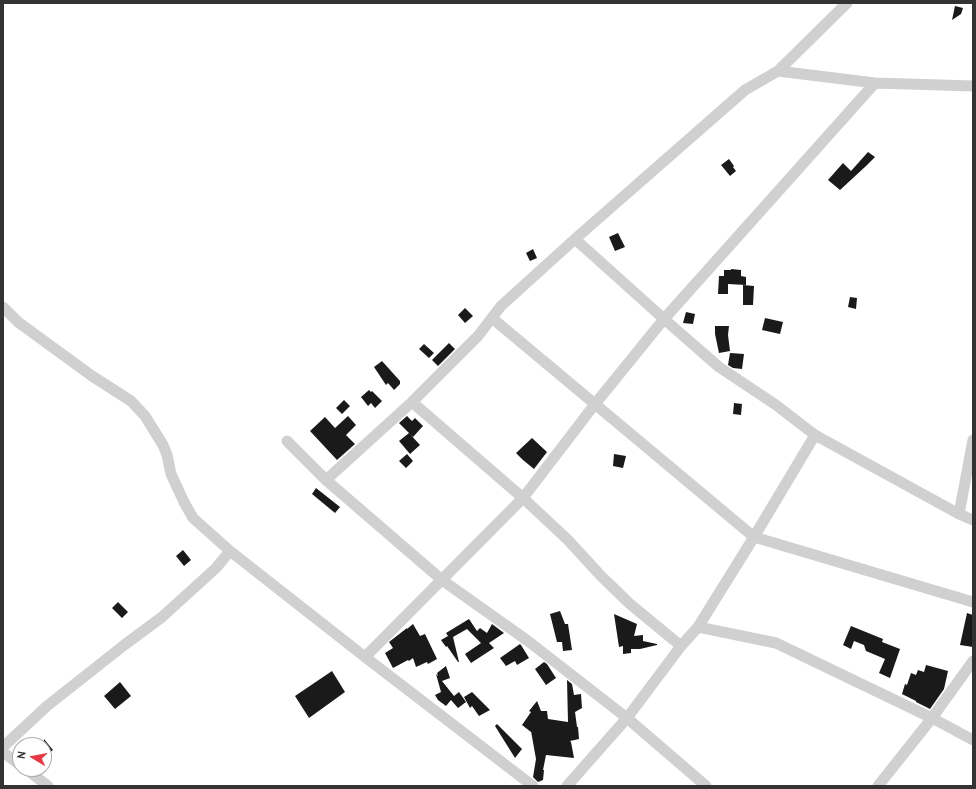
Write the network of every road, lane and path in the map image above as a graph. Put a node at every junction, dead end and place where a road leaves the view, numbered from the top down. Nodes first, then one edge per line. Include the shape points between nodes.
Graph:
1 (847, 3) edge
2 (778, 71) junction
3 (875, 83) junction
4 (973, 86) edge
5 (575, 239) junction
6 (3, 307) edge
7 (492, 318) junction
8 (664, 319) junction
9 (412, 402) junction
10 (596, 404) junction
11 (815, 435) junction
12 (973, 440) edge
13 (287, 441) dead end
14 (326, 480) junction
15 (523, 498) junction
16 (960, 514) junction
17 (973, 520) edge
18 (754, 537) junction
19 (230, 551) junction
20 (442, 580) junction
21 (973, 602) edge
22 (698, 627) junction
23 (681, 646) junction
24 (365, 657) junction
25 (973, 661) edge
26 (627, 718) junction
27 (932, 718) junction
28 (973, 740) edge
29 (3, 747) edge
30 (3, 752) edge
31 (12, 759) edge
32 (36, 777) edge
33 (48, 786) edge
34 (533, 786) edge
35 (567, 786) edge
36 (706, 786) edge
37 (878, 786) edge

1 - 2 street
2 - 3 street
2 - 5 street via 745,90
3 - 4 street
3 - 8 street
5 - 7 street via 501,306
5 - 8 street
6 - 19 street via 18,322 131,401 145,416 163,445 171,474 194,518
7 - 9 street via 478,336
7 - 10 street
8 - 10 street
8 - 11 street via 719,367
9 - 14 street
9 - 15 street
10 - 15 street
10 - 18 street
11 - 16 street
11 - 18 street
12 - 16 street
13 - 14 street
14 - 20 street
15 - 20 street
15 - 23 street via 630,604
16 - 17 street
18 - 21 street
18 - 22 street
19 - 24 street
19 - 29 street via 216,568 162,617 47,706
20 - 24 street
20 - 26 street via 528,641
22 - 23 street
22 - 27 street via 776,643
23 - 26 street
24 - 34 street
25 - 27 street
26 - 35 street
26 - 36 street
27 - 28 street
27 - 37 street
30 - 31 street
32 - 33 street

